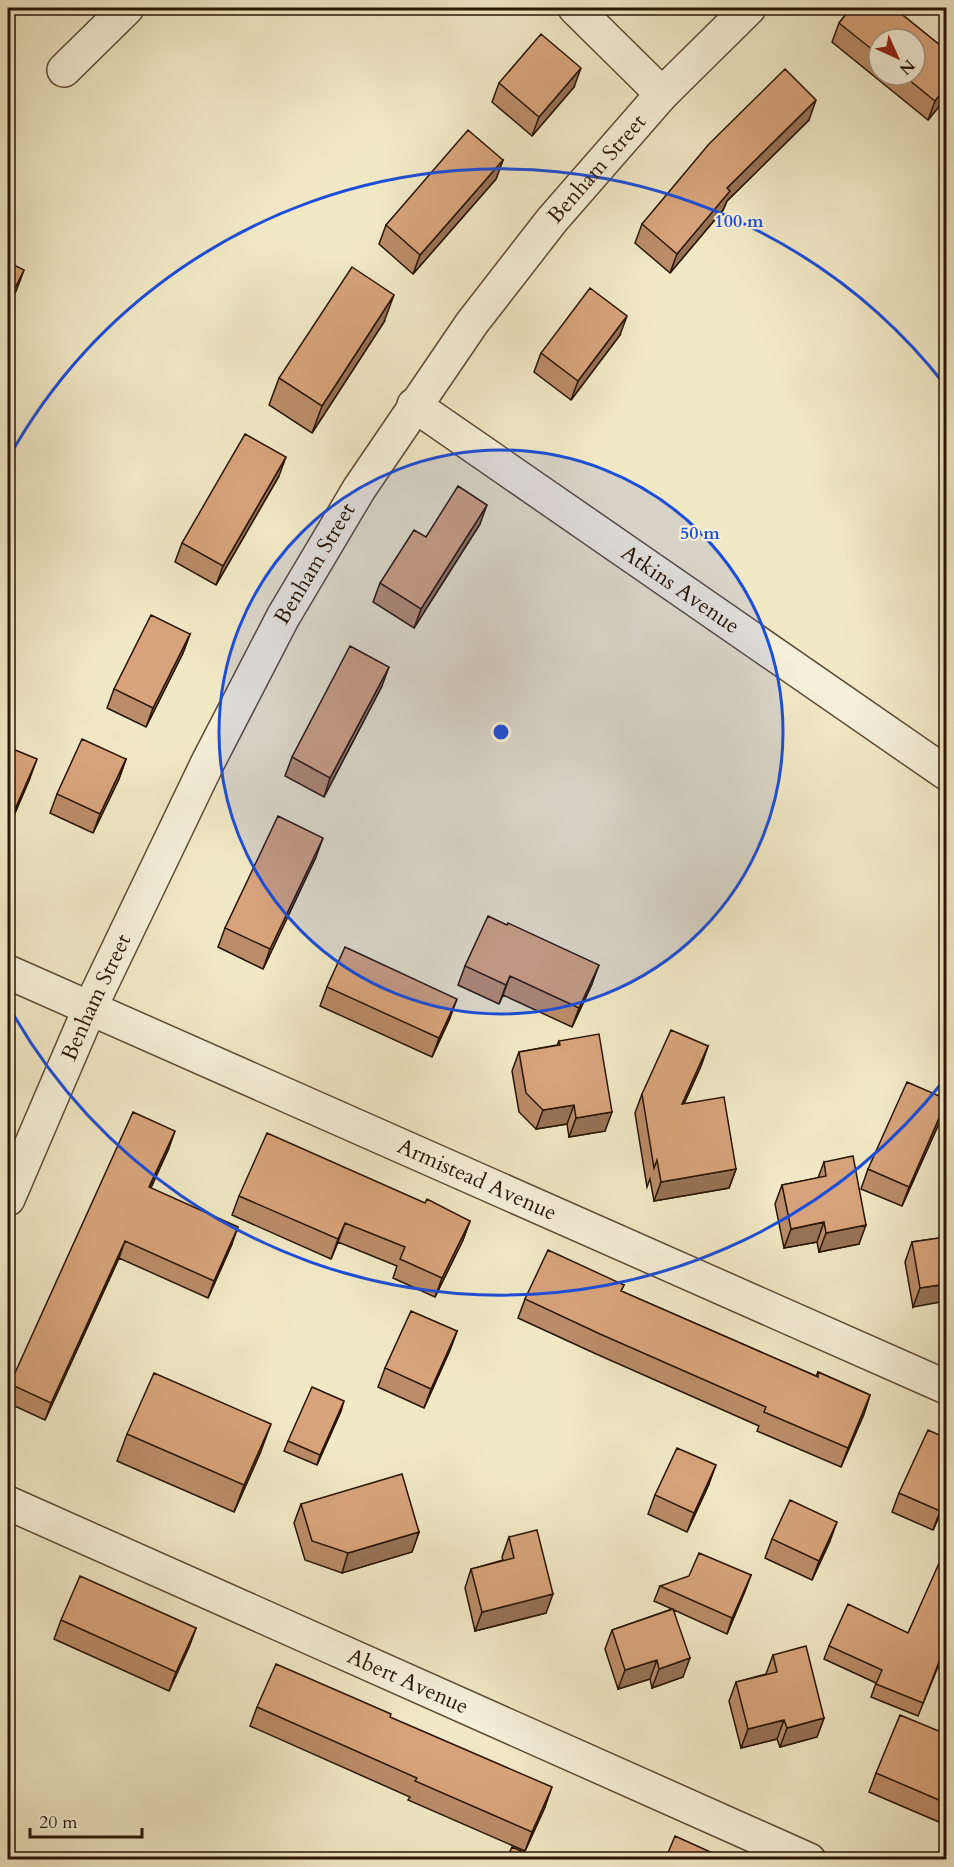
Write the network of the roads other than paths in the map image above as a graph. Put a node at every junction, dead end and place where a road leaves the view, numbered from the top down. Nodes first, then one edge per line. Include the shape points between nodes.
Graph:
1 (127, 8) edge
2 (575, 8) edge
3 (748, 8) edge
4 (64, 70) dead end
5 (662, 94) junction
6 (414, 405) junction
7 (946, 772) edge
8 (8, 972) edge
9 (88, 1010) junction
10 (8, 1199) edge
11 (946, 1387) edge
12 (8, 1503) edge
13 (809, 1860) edge

1 - 4 street
2 - 5 street
3 - 5 street, Benham Street
5 - 6 street, Benham Street via 552,220
6 - 7 street, Atkins Avenue
6 - 9 street, Benham Street via 283,617
8 - 9 street, Armistead Avenue
9 - 10 street, Benham Street
9 - 11 street, Armistead Avenue
12 - 13 street, Abert Avenue

